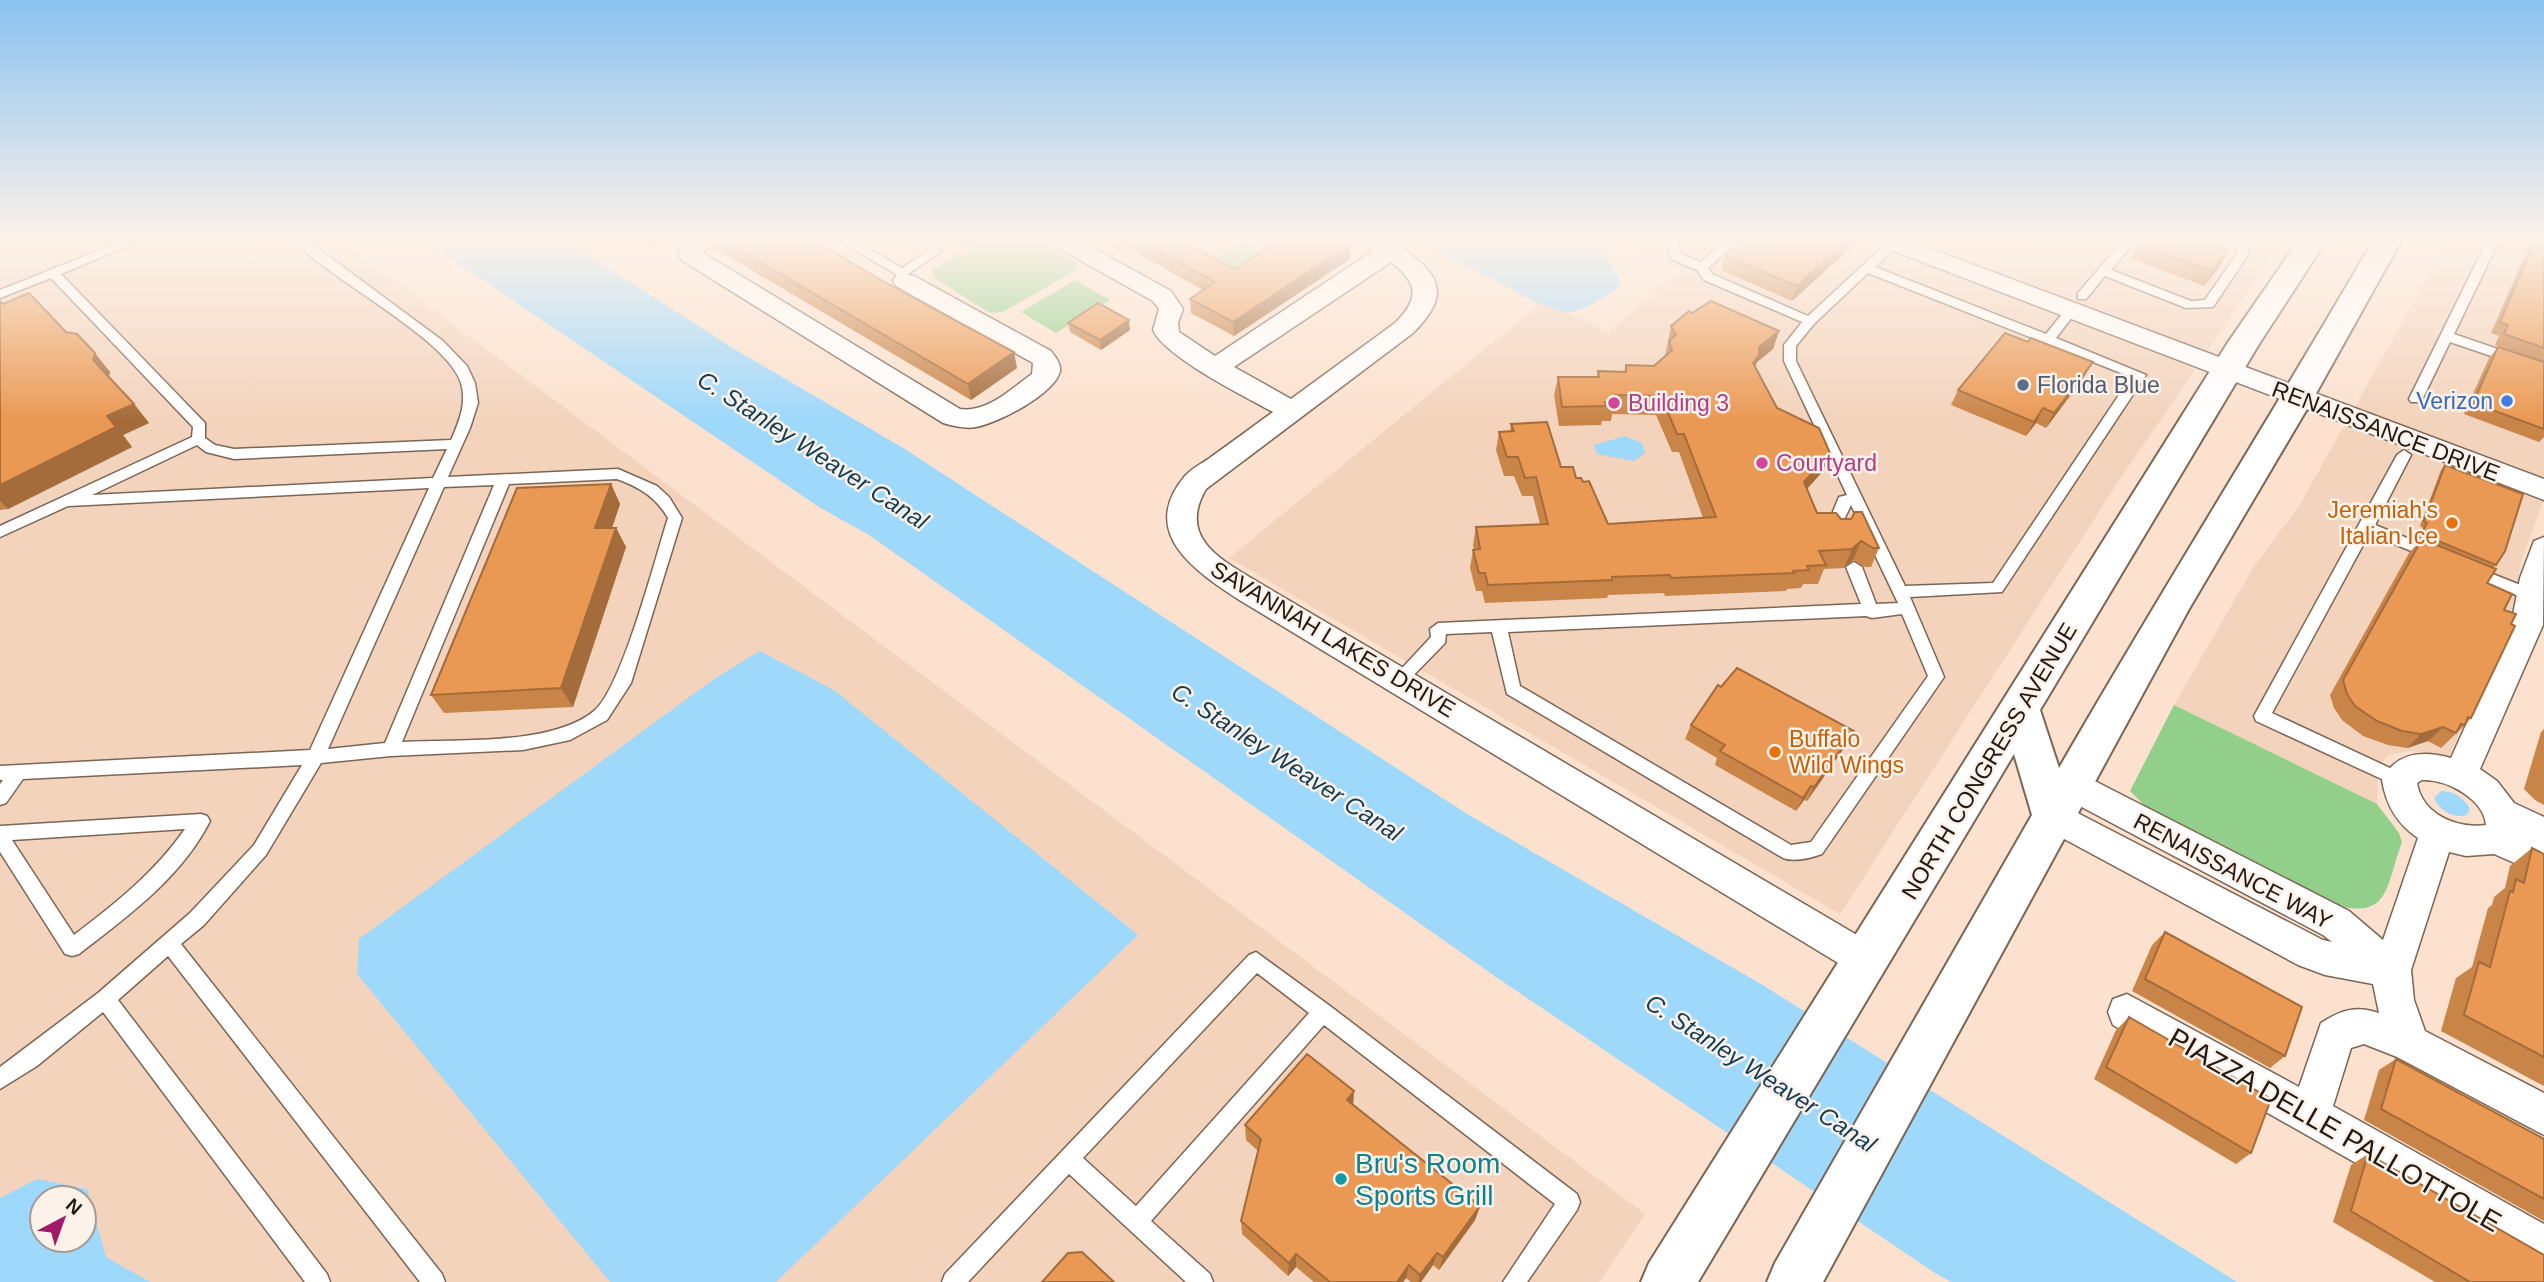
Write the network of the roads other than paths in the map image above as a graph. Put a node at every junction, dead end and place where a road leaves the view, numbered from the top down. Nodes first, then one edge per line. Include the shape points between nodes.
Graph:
1 (78, 301) edge
2 (380, 301) edge
3 (764, 301) edge
4 (945, 301) edge
5 (1165, 301) edge
6 (1306, 301) edge
7 (1424, 301) edge
8 (1763, 301) edge
9 (1831, 301) edge
10 (1949, 301) edge
11 (2067, 301) edge
12 (2069, 301) edge
13 (2079, 301) edge
14 (2179, 301) edge
15 (2210, 301) edge
16 (2273, 301) edge
17 (2353, 301) edge
18 (2463, 301) edge
19 (2076, 304) junction
20 (1810, 321) junction
21 (2446, 336) junction
22 (2048, 340) junction
23 (2232, 363) junction
24 (1215, 368) junction
25 (2544, 370) edge
26 (2303, 389) junction
27 (2416, 398) dead end
28 (1290, 410) junction
29 (198, 439) junction
30 (456, 444) junction
31 (2404, 455) dead end
32 (2544, 468) edge
33 (502, 481) junction
34 (438, 484) junction
35 (2544, 490) edge
36 (1857, 500) junction
37 (64, 501) junction
38 (2368, 528) junction
39 (1838, 531) edge
40 (0, 532) edge
41 (2544, 548) edge
42 (1853, 567) edge
43 (2533, 596) junction
44 (1905, 600) junction
45 (1872, 612) junction
46 (1499, 627) junction
47 (1399, 680) junction
48 (2020, 710) junction
49 (391, 749) junction
50 (316, 756) junction
51 (9, 772) edge
52 (2460, 775) junction
53 (2399, 780) junction
54 (0, 798) edge
55 (2062, 801) junction
56 (2500, 826) junction
57 (2438, 832) junction
58 (2544, 833) edge
59 (0, 835) edge
60 (2544, 860) edge
61 (169, 943) junction
62 (1866, 960) junction
63 (2392, 970) junction
64 (105, 999) junction
65 (1322, 1012) junction
66 (2127, 1012) dead end
67 (2411, 1044) junction
68 (0, 1079) edge
69 (2310, 1115) junction
70 (2544, 1115) edge
71 (1069, 1159) junction
72 (1136, 1222) junction
73 (2544, 1248) edge
74 (319, 1282) edge
75 (435, 1282) edge
76 (953, 1282) edge
77 (1202, 1282) edge
78 (1514, 1282) edge
79 (1668, 1282) edge
80 (1794, 1282) edge

1 - 29 lane via 200,426
2 - 30 lane via 460,366 471,403
3 - 4 street via 953,417 967,421 983,418 1043,379 1047,363 1042,357
5 - 24 street via 1171,309 1164,331
6 - 24 street
7 - 28 street, SAVANNAH LAKES DRIVE via 1404,328
8 - 20 lane
9 - 20 lane
10 - 22 lane
11 - 19 street
12 - 19 street
13 - 19 lane
14 - 15 lane via 2190,305
16 - 23 main road, NORTH CONGRESS AVENUE
17 - 26 main road
18 - 21 lane
19 - 22 lane
19 - 23 street, RENAISSANCE DRIVE
20 - 36 lane via 1790,345 1790,361
21 - 25 lane
21 - 27 lane
22 - 44 lane via 2139,375 1997,588
23 - 26 street, RENAISSANCE DRIVE
23 - 48 main road, NORTH CONGRESS AVENUE
24 - 28 street
26 - 32 street, RENAISSANCE DRIVE
26 - 35 street, RENAISSANCE DRIVE
26 - 55 main road via 2173,603
28 - 47 street, SAVANNAH LAKES DRIVE via 1196,482 1182,505 1182,530 1194,552 1218,572
29 - 30 lane via 211,449 234,454
29 - 37 lane
30 - 34 lane
31 - 38 lane
33 - 34 lane
33 - 49 lane
33 - 49 lane via 618,474 666,499 676,518 623,683 601,715 564,735 523,743
34 - 37 lane
34 - 50 lane
36 - 39 lane via 1844,500 1835,524
36 - 44 lane
37 - 40 lane
38 - 43 lane
38 - 53 lane via 2262,716
41 - 43 street
42 - 45 lane
43 - 52 street via 2527,625
44 - 45 lane
44 - 46 lane via 1936,677 1816,849 1789,853 1513,690
45 - 46 lane
46 - 47 lane via 1438,629 1440,639
47 - 62 street, SAVANNAH LAKES DRIVE
48 - 55 main road
48 - 62 main road, NORTH CONGRESS AVENUE
49 - 50 lane
50 - 51 lane
50 - 61 lane via 260,850
51 - 54 lane
52 - 53 street via 2435,767 2414,767
52 - 56 street via 2487,792
53 - 57 street via 2399,790 2411,812
55 - 63 street, RENAISSANCE WAY via 2311,953
55 - 80 main road
56 - 57 street via 2471,843
56 - 58 street
56 - 60 street
57 - 63 street
59 - 59 lane via 72,948 139,896 171,864 201,821
61 - 64 lane
61 - 75 lane
62 - 79 main road, NORTH CONGRESS AVENUE
63 - 67 street via 2397,1016
64 - 68 lane
64 - 74 lane
65 - 71 lane via 1255,961
65 - 72 lane
65 - 78 lane via 1569,1202
66 - 69 street, PIAZZA DELLE PALLOTTOLE
67 - 69 street via 2364,1026 2348,1027 2335,1036
67 - 70 street
69 - 73 street, PIAZZA DELLE PALLOTTOLE
71 - 72 lane
71 - 76 lane
72 - 77 lane

